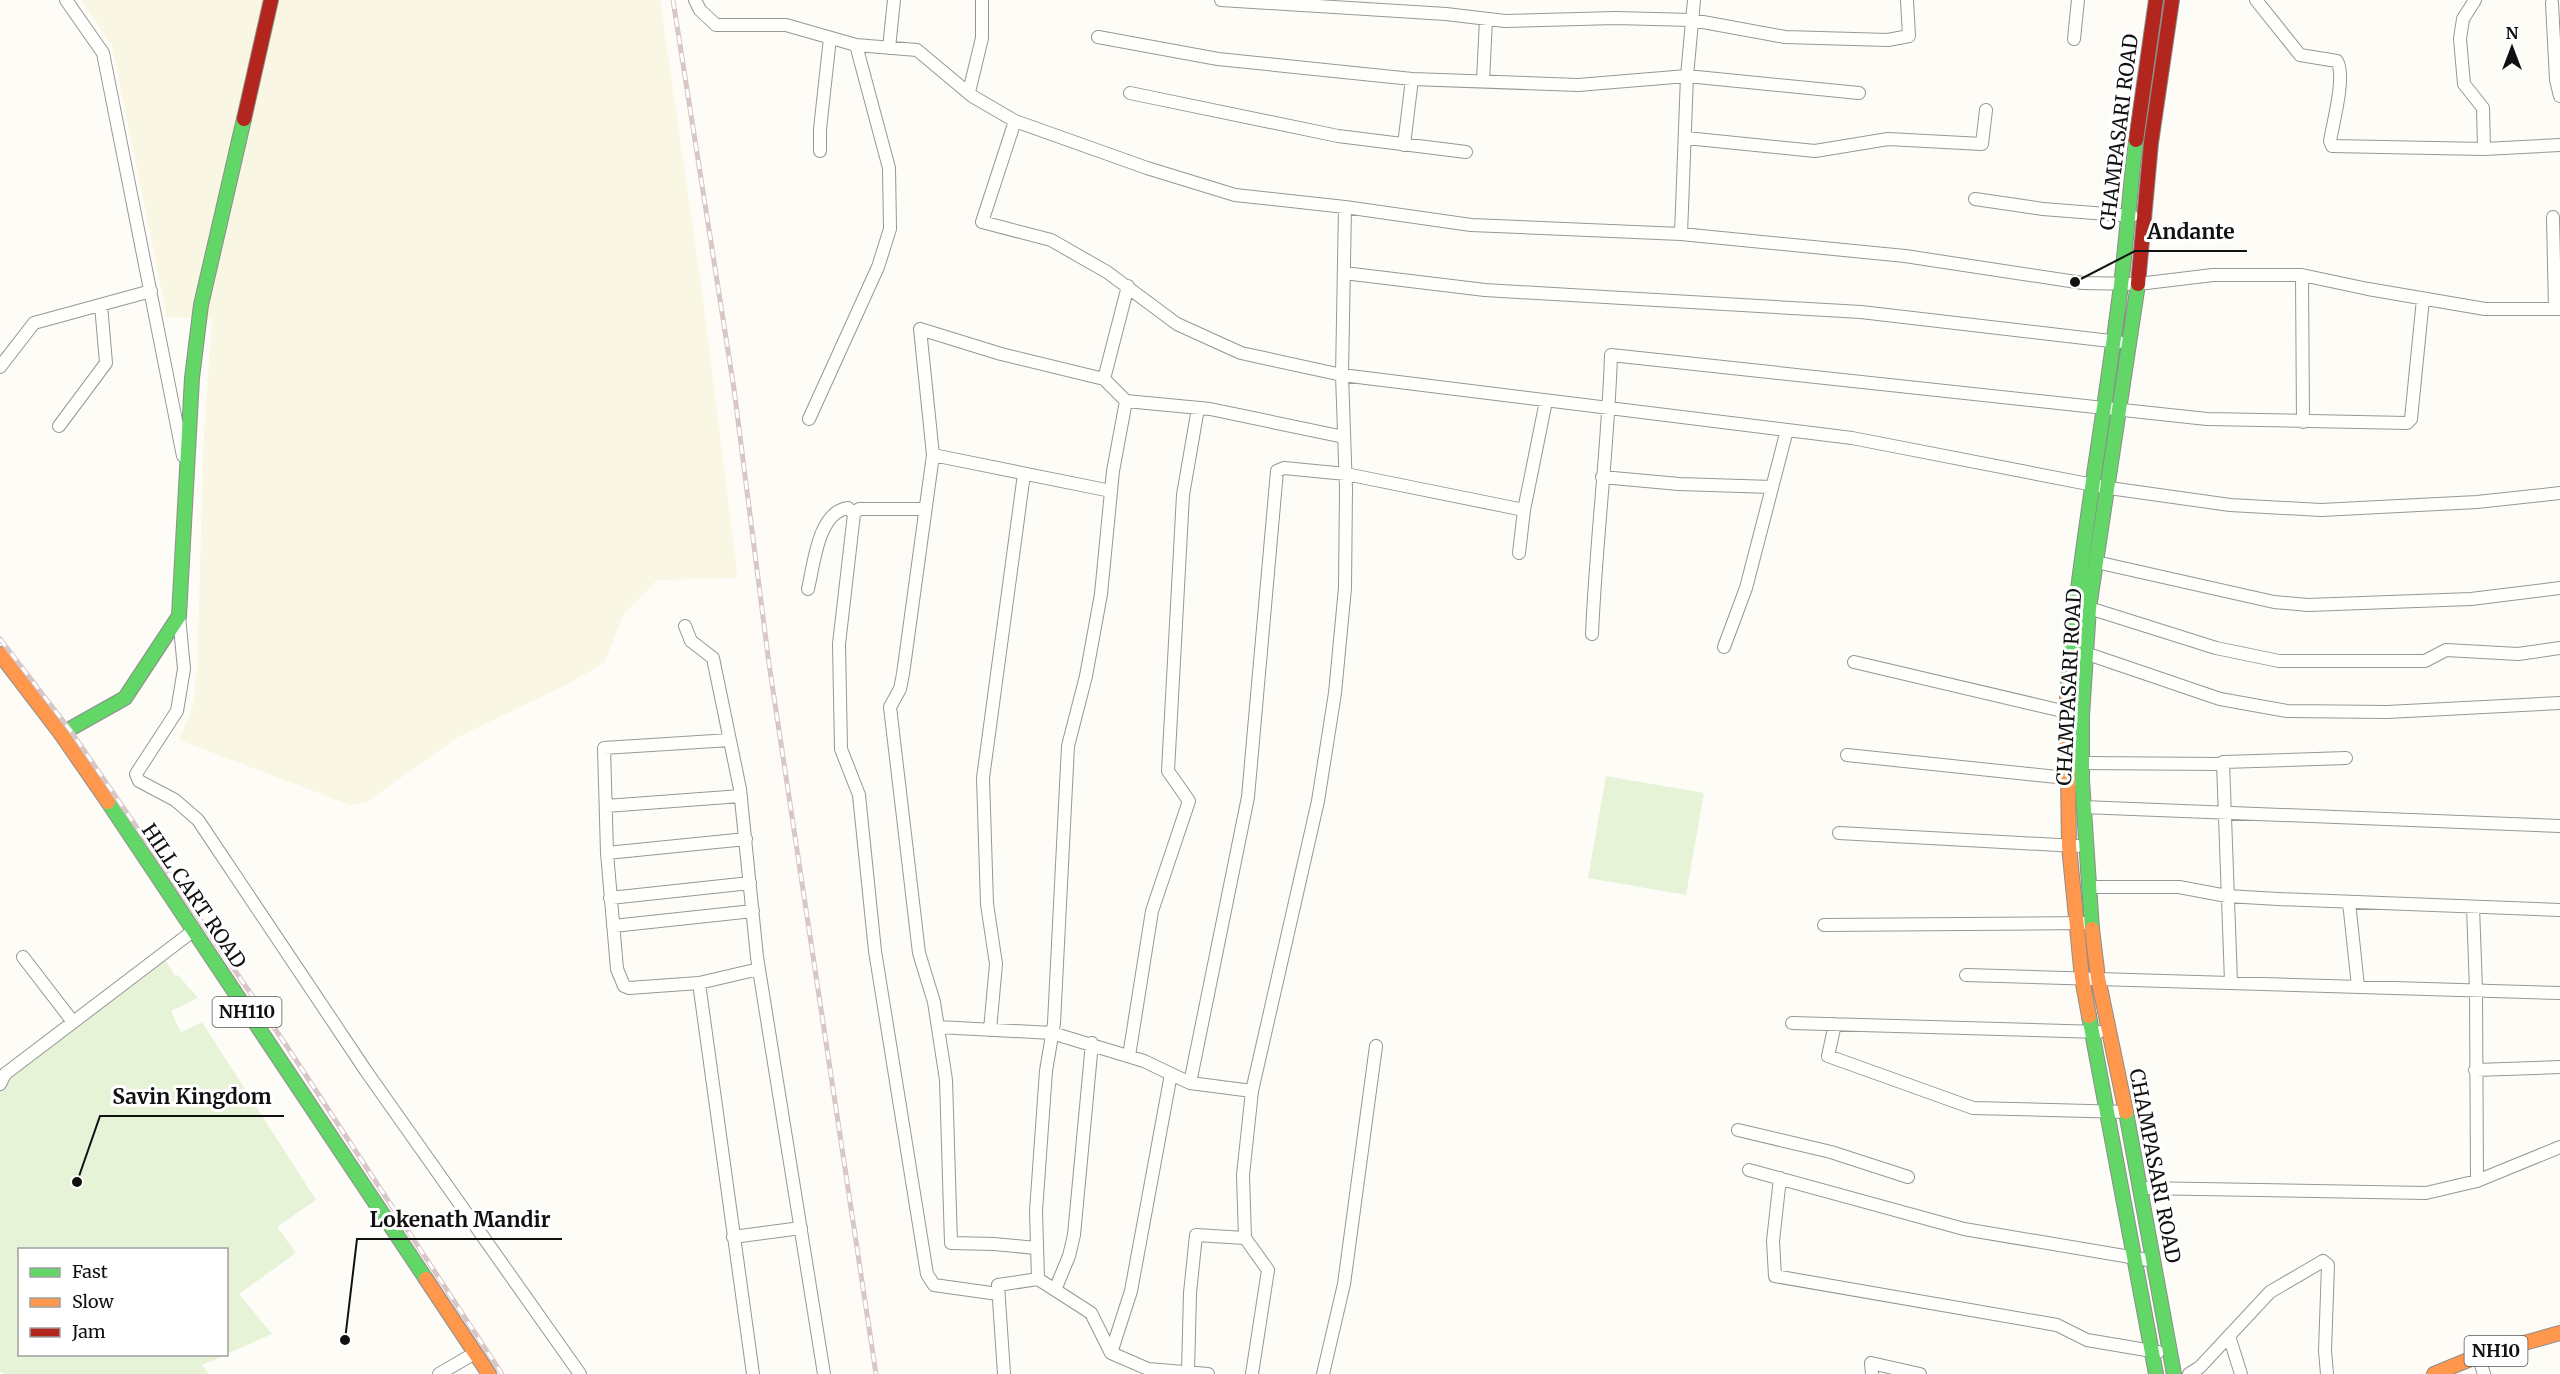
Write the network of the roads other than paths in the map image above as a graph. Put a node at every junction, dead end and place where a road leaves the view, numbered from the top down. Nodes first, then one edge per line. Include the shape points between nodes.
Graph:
1 (66, 0) edge
2 (271, 0) edge
3 (695, 0) edge
4 (894, 0) edge
5 (982, 0) edge
6 (1221, 0) edge
7 (1694, 0) edge
8 (1907, 0) edge
9 (2078, 0) edge
10 (2156, 0) edge
11 (2172, 0) edge
12 (2256, 0) edge
13 (2475, 0) edge
14 (2553, 4) edge
15 (1486, 19) junction
16 (1692, 20) junction
17 (1098, 37) dead end
18 (830, 38) junction
19 (2074, 39) dead end
20 (856, 45) junction
21 (889, 48) junction
22 (1687, 76) junction
23 (1412, 79) junction
24 (1483, 81) junction
25 (969, 93) junction
26 (1130, 93) dead end
27 (1858, 93) dead end
28 (2560, 96) edge
29 (1986, 110) dead end
30 (1015, 121) junction
31 (1686, 138) junction
32 (1404, 145) junction
33 (2560, 145) edge
34 (2484, 149) junction
35 (820, 151) dead end
36 (1466, 152) dead end
37 (1976, 199) dead end
38 (1345, 207) junction
39 (2126, 215) junction
40 (2553, 217) dead end
41 (2143, 218) junction
42 (1681, 234) junction
43 (1344, 273) junction
44 (2302, 275) junction
45 (2121, 283) junction
46 (2138, 284) junction
47 (1128, 286) junction
48 (151, 291) junction
49 (2423, 299) junction
50 (101, 305) junction
51 (2558, 309) edge
52 (2113, 341) junction
53 (2128, 343) junction
54 (0, 367) edge
55 (1342, 375) junction
56 (1104, 379) junction
57 (1126, 401) junction
58 (1545, 401) junction
59 (1198, 408) junction
60 (2103, 408) junction
61 (1610, 410) junction
62 (2119, 410) junction
63 (809, 419) dead end
64 (2303, 422) junction
65 (59, 426) dead end
66 (1787, 430) junction
67 (1344, 437) junction
68 (933, 455) junction
69 (1024, 474) junction
70 (1346, 474) junction
71 (187, 476) junction
72 (1602, 477) junction
73 (2092, 484) junction
74 (1772, 487) junction
75 (2109, 488) junction
76 (1111, 491) junction
77 (2560, 493) edge
78 (925, 509) junction
79 (1524, 510) junction
80 (854, 514) junction
81 (1519, 553) dead end
82 (2096, 562) junction
83 (2560, 588) edge
84 (808, 589) dead end
85 (2089, 608) junction
86 (179, 616) junction
87 (684, 626) dead end
88 (1592, 633) dead end
89 (1724, 647) dead end
90 (2560, 648) edge
91 (2085, 653) junction
92 (0, 654) edge
93 (1854, 662) dead end
94 (2560, 703) edge
95 (2066, 712) junction
96 (2082, 716) junction
97 (61, 734) junction
98 (730, 740) junction
99 (1847, 755) dead end
100 (2346, 758) dead end
101 (2082, 763) junction
102 (2222, 764) junction
103 (2067, 778) junction
104 (2082, 780) junction
105 (741, 796) junction
106 (606, 807) junction
107 (2083, 807) junction
108 (2225, 813) junction
109 (2560, 826) edge
110 (1839, 832) dead end
111 (746, 839) junction
112 (2069, 846) junction
113 (2086, 847) junction
114 (607, 853) junction
115 (750, 883) junction
116 (2089, 887) junction
117 (2228, 896) junction
118 (610, 898) junction
119 (2349, 902) junction
120 (2473, 907) junction
121 (2560, 910) edge
122 (753, 911) junction
123 (2076, 923) junction
124 (2091, 923) junction
125 (1824, 925) dead end
126 (613, 926) junction
127 (193, 931) junction
128 (23, 957) dead end
129 (759, 969) junction
130 (1966, 975) dead end
131 (2082, 978) junction
132 (2098, 978) junction
133 (2231, 982) junction
134 (699, 983) junction
135 (2358, 986) junction
136 (2476, 990) junction
137 (2560, 993) edge
138 (73, 1022) junction
139 (1792, 1023) dead end
140 (1835, 1024) junction
141 (938, 1027) junction
142 (990, 1030) junction
143 (2091, 1032) junction
144 (2110, 1032) junction
145 (1052, 1034) junction
146 (1092, 1043) junction
147 (1376, 1047) dead end
148 (1129, 1056) junction
149 (2560, 1067) edge
150 (2475, 1070) junction
151 (1171, 1074) junction
152 (1191, 1083) junction
153 (0, 1084) edge
154 (1252, 1091) junction
155 (2106, 1112) junction
156 (2127, 1112) junction
157 (1738, 1130) dead end
158 (2560, 1148) edge
159 (1749, 1170) dead end
160 (1908, 1176) dead end
161 (1780, 1178) junction
162 (2477, 1181) junction
163 (2140, 1188) junction
164 (801, 1228) junction
165 (733, 1237) junction
166 (1245, 1238) junction
167 (1036, 1248) junction
168 (2133, 1258) junction
169 (2154, 1262) junction
170 (1038, 1279) junction
171 (1055, 1290) junction
172 (998, 1293) junction
173 (2560, 1333) edge
174 (2229, 1336) junction
175 (2151, 1351) junction
176 (475, 1353) junction
177 (1111, 1353) junction
178 (2171, 1354) junction
179 (2478, 1356) junction
180 (1188, 1372) junction
181 (438, 1374) edge
182 (489, 1374) edge
183 (580, 1374) edge
184 (753, 1374) edge
185 (824, 1374) edge
186 (1004, 1374) edge
187 (1208, 1374) edge
188 (1252, 1374) edge
189 (1323, 1374) edge
190 (1872, 1374) edge
191 (1920, 1374) edge
192 (2156, 1374) edge
193 (2174, 1374) edge
194 (2189, 1374) edge
195 (2241, 1374) edge
196 (2327, 1374) edge
197 (2434, 1374) edge
198 (2484, 1374) edge

1 - 48 street via 103,53
2 - 71 main road via 201,305 192,378
3 - 18 street via 716,25 786,25
4 - 21 street
5 - 25 street via 982,38
6 - 15 street
7 - 16 street
8 - 16 street via 1909,36 1888,40 1785,37
9 - 19 street
10 - 39 main road, CHAMPASARI ROAD
11 - 41 main road, CHAMPASARI ROAD
12 - 34 street via 2300,55 2340,64 2332,146
13 - 34 street via 2463,19 2460,39 2464,84 2483,108
14 - 28 street
15 - 16 street
15 - 24 street
16 - 22 street
17 - 23 street via 1218,59
18 - 20 street
18 - 35 street
20 - 21 street
20 - 63 street via 889,168 890,229 878,267
21 - 25 street via 916,50
22 - 24 street via 1578,85
22 - 27 street
22 - 31 street
23 - 24 street
23 - 32 street
25 - 30 street
26 - 32 street via 1338,136
29 - 31 street via 1982,144 1888,139 1815,151
30 - 38 street via 1235,195
30 - 47 street via 982,222 1052,240
31 - 42 street
32 - 36 street
33 - 34 street
37 - 39 street
38 - 42 street via 1471,225
38 - 43 street
39 - 41 street
39 - 45 main road, CHAMPASARI ROAD
40 - 51 street
41 - 46 main road, CHAMPASARI ROAD
42 - 45 street via 1905,256 2083,283
43 - 52 street via 1485,290 1861,312
43 - 55 street
44 - 46 street via 2213,275
44 - 49 street
44 - 64 street
45 - 46 street
45 - 52 main road, CHAMPASARI ROAD
46 - 53 main road, CHAMPASARI ROAD
47 - 55 street via 1177,324 1241,353
47 - 56 street
48 - 50 street
48 - 71 street
49 - 51 street via 2485,309
49 - 64 street via 2409,422
50 - 54 street via 34,323
50 - 65 street via 106,363
52 - 53 street
52 - 60 main road, CHAMPASARI ROAD
53 - 62 main road, CHAMPASARI ROAD
55 - 58 street
55 - 67 street
56 - 57 street
56 - 68 street via 920,329
57 - 59 street
57 - 76 street
58 - 61 street
58 - 79 street
59 - 67 street
59 - 148 street via 1183,495 1168,771 1189,801 1152,911
60 - 61 street via 1611,355
60 - 62 street
60 - 73 main road, CHAMPASARI ROAD
61 - 66 street
61 - 72 street
62 - 64 street via 2207,419
62 - 75 main road, CHAMPASARI ROAD
66 - 73 street via 1852,438
66 - 74 street
67 - 70 street
68 - 69 street
68 - 78 street
69 - 76 street
69 - 142 street via 983,778 987,904 996,964
70 - 79 street
70 - 152 street via 1284,468 1277,471 1248,797
70 - 154 street via 1345,588 1335,693 1318,801
71 - 86 main road
72 - 74 street
72 - 88 street
73 - 75 street
73 - 95 main road, CHAMPASARI ROAD via 2074,608
74 - 89 street via 1746,588
75 - 77 street via 2230,506 2321,510 2477,502
75 - 82 main road, CHAMPASARI ROAD
76 - 145 street via 1101,594 1068,746
78 - 80 street via 859,509
78 - 141 street via 903,674 890,707 919,953
79 - 81 street
80 - 84 street via 849,508 836,511 829,518
80 - 172 street via 839,644 841,749 859,795 876,951 927,1274 934,1285 944,1288
82 - 83 street via 2308,605 2471,599
82 - 85 main road, CHAMPASARI ROAD
85 - 90 street via 2216,648 2279,661 2425,661 2446,650 2518,654
85 - 91 main road, CHAMPASARI ROAD
86 - 97 main road via 125,698
86 - 183 street via 184,669 177,711 136,774 140,781 175,800 198,820 366,1071
87 - 98 street via 691,641 713,658
91 - 94 street via 2220,699 2287,711 2387,712
91 - 96 main road, CHAMPASARI ROAD
92 - 97 main road, HILL CART ROAD / NH110
93 - 95 street
95 - 96 street
95 - 103 main road, CHAMPASARI ROAD
96 - 101 main road, CHAMPASARI ROAD
97 - 127 main road, HILL CART ROAD / NH110
98 - 105 street
98 - 106 street via 604,748
99 - 103 street
100 - 102 street via 2225,760
101 - 102 street
101 - 104 main road, CHAMPASARI ROAD
102 - 108 street
103 - 104 street
103 - 112 main road, CHAMPASARI ROAD
104 - 107 main road, CHAMPASARI ROAD
105 - 106 street
105 - 111 street
106 - 114 street
107 - 108 street
107 - 113 main road, CHAMPASARI ROAD
108 - 109 street
108 - 117 street
110 - 112 street
111 - 114 street
111 - 115 street
112 - 113 street
112 - 123 main road, CHAMPASARI ROAD
113 - 116 main road, CHAMPASARI ROAD
114 - 118 street
115 - 118 street
115 - 122 street
116 - 117 street via 2179,887
116 - 124 main road, CHAMPASARI ROAD
117 - 119 street
117 - 133 street
118 - 126 street
119 - 120 street
119 - 135 street
120 - 121 street
120 - 136 street
122 - 126 street
122 - 129 street
123 - 124 street
123 - 125 street
123 - 131 main road, CHAMPASARI ROAD
124 - 132 main road, CHAMPASARI ROAD
126 - 134 street via 617,969 624,986
127 - 138 street
127 - 176 main road, HILL CART ROAD / NH110
128 - 138 street
129 - 134 street
129 - 164 street
130 - 131 street
131 - 132 street
131 - 143 main road, CHAMPASARI ROAD
132 - 133 street
132 - 144 main road, CHAMPASARI ROAD
133 - 135 street
134 - 165 street
135 - 136 street
136 - 137 street
136 - 150 street
138 - 153 street via 5,1074
139 - 140 street
140 - 143 street
140 - 155 street via 1828,1056 1973,1108
141 - 142 street
141 - 167 street via 946,1080 951,1243
142 - 145 street
143 - 144 street
143 - 155 main road, CHAMPASARI ROAD
144 - 156 main road, CHAMPASARI ROAD
145 - 146 street
145 - 167 street via 1046,1071
146 - 148 street
146 - 171 street via 1074,1235
147 - 189 street via 1344,1284
148 - 151 street
149 - 150 street
150 - 162 street
151 - 152 street
151 - 177 street via 1131,1291
152 - 154 street
154 - 166 street via 1243,1175
155 - 156 street
155 - 168 main road, CHAMPASARI ROAD
156 - 163 main road, CHAMPASARI ROAD
157 - 160 street via 1831,1152
158 - 162 street
159 - 161 street
161 - 168 street via 1964,1229
161 - 175 street via 1773,1241 1775,1276 2056,1325 2087,1340
162 - 163 street via 2426,1193
163 - 169 main road, CHAMPASARI ROAD
164 - 165 street
164 - 185 street
165 - 184 street
166 - 180 street via 1196,1235
166 - 188 street via 1268,1270
167 - 170 street
168 - 169 street
168 - 175 main road, CHAMPASARI ROAD
169 - 178 main road, CHAMPASARI ROAD
170 - 171 street
170 - 172 street via 998,1285
171 - 177 street via 1091,1312
172 - 186 street
173 - 179 main road, NH10
174 - 194 street
174 - 195 street
174 - 196 street via 2276,1287 2324,1262 2328,1265
175 - 178 street
175 - 192 main road, CHAMPASARI ROAD
176 - 181 street
176 - 182 main road, HILL CART ROAD / NH110
177 - 180 street via 1148,1369
178 - 193 main road, CHAMPASARI ROAD
179 - 197 main road, NH10
179 - 198 street
180 - 187 street
190 - 191 street via 1871,1363

